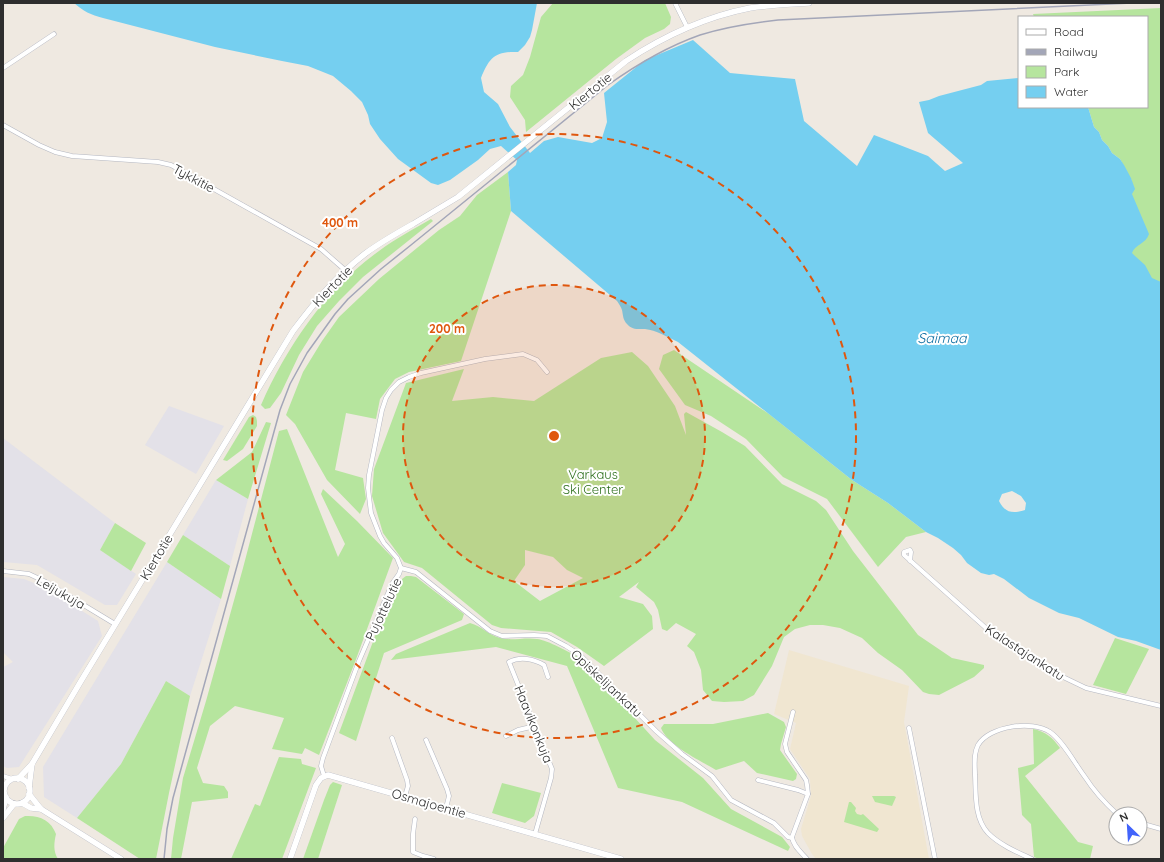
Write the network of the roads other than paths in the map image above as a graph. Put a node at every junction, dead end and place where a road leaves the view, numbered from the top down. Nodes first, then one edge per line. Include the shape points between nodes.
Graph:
1 (675, 3) edge
2 (809, 3) edge
3 (687, 27) junction
4 (54, 34) dead end
5 (3, 68) edge
6 (3, 125) edge
7 (345, 270) junction
8 (546, 372) dead end
9 (910, 561) dead end
10 (401, 568) junction
11 (3, 571) edge
12 (115, 624) junction
13 (548, 677) dead end
14 (1161, 706) edge
15 (793, 712) dead end
16 (535, 726) junction
17 (909, 728) dead end
18 (506, 736) dead end
19 (392, 738) dead end
20 (426, 740) dead end
21 (32, 764) junction
22 (3, 776) edge
23 (324, 776) junction
24 (15, 779) junction
25 (758, 780) dead end
26 (4, 788) edge
27 (29, 791) junction
28 (808, 794) junction
29 (405, 796) junction
30 (6, 798) junction
31 (22, 803) junction
32 (14, 804) junction
33 (1108, 806) edge
34 (446, 808) junction
35 (41, 809) junction
36 (3, 810) edge
37 (3, 818) edge
38 (415, 819) dead end
39 (1148, 825) edge
40 (1161, 829) edge
41 (535, 834) junction
42 (792, 838) junction
43 (122, 859) edge
44 (290, 859) edge
45 (434, 859) edge
46 (621, 859) edge
47 (807, 859) edge
48 (935, 859) edge
49 (1032, 859) edge

1 - 3 street
2 - 3 street, Kiertotie via 750,8
3 - 7 street, Kiertotie via 666,36 626,62 458,197 388,238
4 - 5 street
6 - 7 street, Tykkitie via 39,145 66,155 171,165 320,249
7 - 12 street, Kiertotie via 327,288 293,331
8 - 10 street, Pujottelutie via 537,360 523,354 485,359 421,373 400,382 391,390 382,410 368,488 372,513 380,536 397,558
9 - 14 street, Kalastajankatu via 987,629 1046,668 1086,688
10 - 23 street, Pujottelutie via 359,661 323,758 321,766
10 - 42 street, Opiskelijankatu via 416,572 490,631 502,636 548,636 580,655 656,731 712,776 731,800 774,823
11 - 12 street, Leijukuja via 29,574 44,581
12 - 21 street, Kiertotie
13 - 16 street, Haavikonkuja via 544,665 540,662 520,658 509,662
15 - 28 street via 785,744 787,752 806,780
16 - 18 street
16 - 41 street, Haavikonkuja via 552,773
17 - 48 street
19 - 29 street via 407,780
20 - 34 street via 447,789 449,796
21 - 24 street, Kiertotie
21 - 27 street, Kiertotie
22 - 24 street
23 - 29 street, Osmajoentie via 332,775
23 - 44 street via 318,781
24 - 26 street
24 - 27 street via 24,781
25 - 28 street
26 - 30 street
27 - 31 street via 27,800
27 - 35 street
28 - 42 street
29 - 34 street, Osmajoentie
30 - 32 street
30 - 36 street
31 - 32 street
31 - 35 street via 31,808
32 - 37 street
33 - 49 street via 1060,741 1051,733 1036,726 1027,726 1012,727 989,734 979,744 974,759 980,819 995,839
34 - 41 street, Osmajoentie
35 - 43 street
38 - 45 street via 413,852
39 - 40 street
41 - 46 street, Osmajoentie
42 - 47 street, Opiskelijankatu

